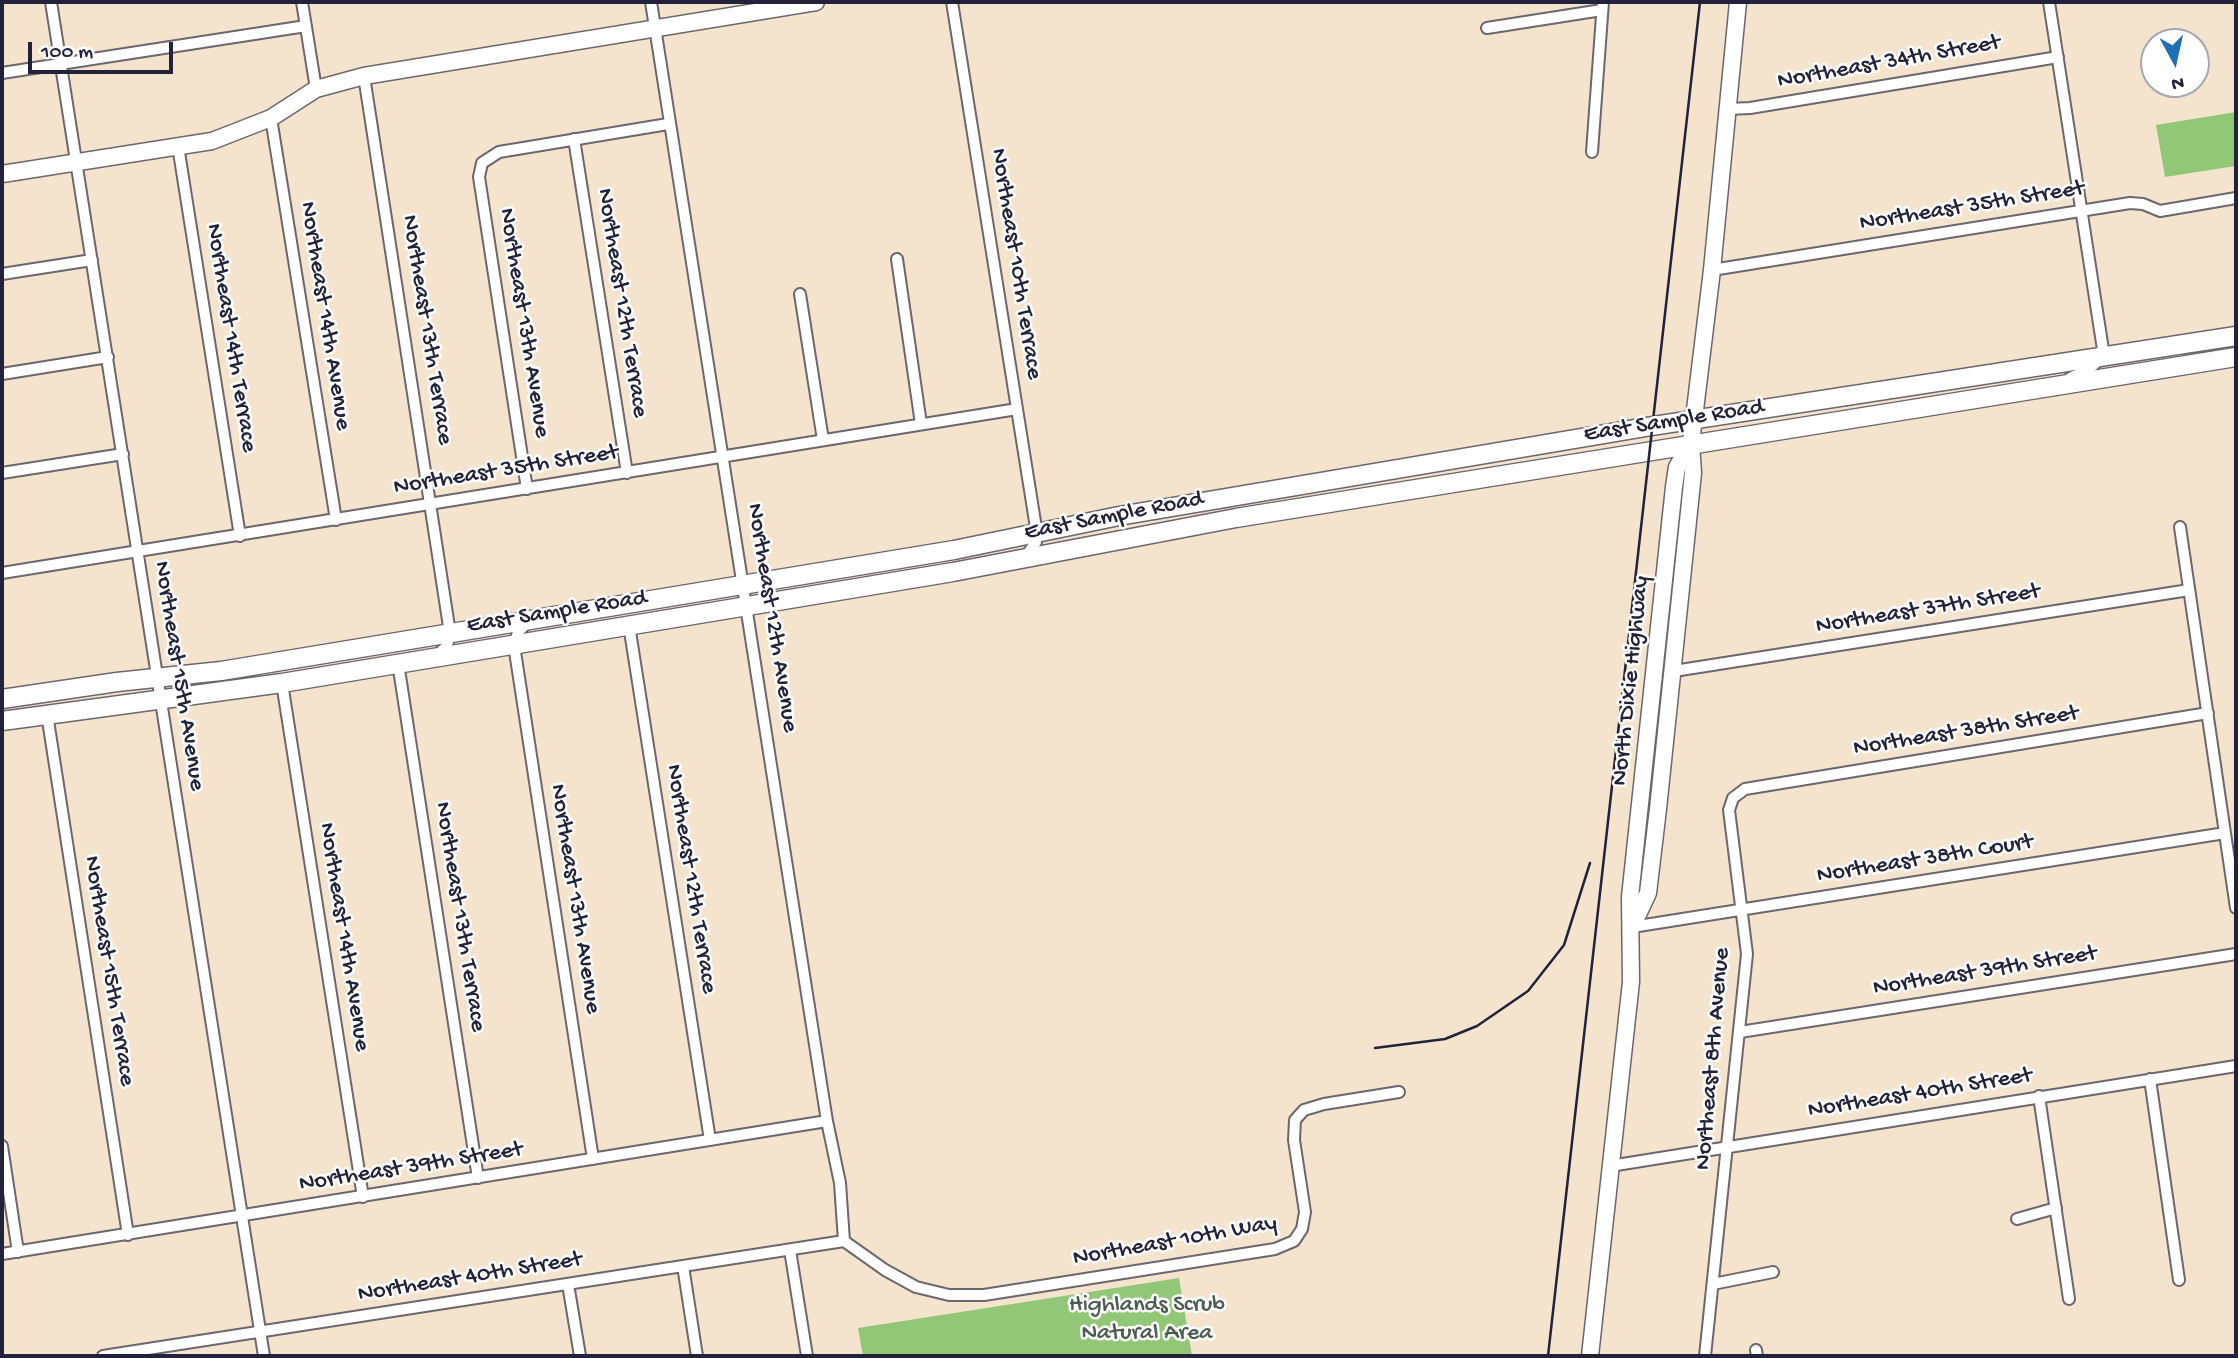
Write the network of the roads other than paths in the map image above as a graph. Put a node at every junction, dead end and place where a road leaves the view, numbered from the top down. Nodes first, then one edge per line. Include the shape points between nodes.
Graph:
1 (51, 2) edge
2 (302, 2) edge
3 (651, 2) edge
4 (952, 2) edge
5 (1738, 2) edge
6 (2049, 2) edge
7 (807, 3) edge
8 (1602, 6) edge
9 (306, 26) junction
10 (1488, 28) dead end
11 (656, 29) junction
12 (2057, 57) junction
13 (62, 64) junction
14 (2, 74) edge
15 (364, 76) junction
16 (316, 89) junction
17 (1728, 109) junction
18 (271, 118) junction
19 (668, 124) junction
20 (574, 139) junction
21 (178, 146) junction
22 (1591, 152) dead end
23 (77, 163) junction
24 (2, 174) edge
25 (2236, 198) edge
26 (2082, 211) junction
27 (897, 259) dead end
28 (92, 260) junction
29 (1712, 270) junction
30 (2, 274) edge
31 (800, 294) dead end
32 (2236, 336) edge
33 (2180, 345) junction
34 (2104, 356) junction
35 (107, 357) junction
36 (2236, 357) edge
37 (2, 374) edge
38 (2109, 377) junction
39 (2052, 385) junction
40 (1017, 409) junction
41 (1695, 419) junction
42 (921, 424) junction
43 (823, 440) junction
44 (1691, 443) junction
45 (123, 454) junction
46 (724, 457) junction
47 (1399, 470) junction
48 (2, 473) edge
49 (627, 473) junction
50 (527, 489) junction
51 (1375, 496) junction
52 (432, 505) junction
53 (336, 520) junction
54 (1067, 527) junction
55 (2180, 527) dead end
56 (1037, 534) junction
57 (240, 536) junction
58 (139, 552) junction
59 (1051, 553) junction
60 (1023, 559) junction
61 (2, 573) edge
62 (744, 585) junction
63 (2189, 590) junction
64 (748, 606) junction
65 (529, 621) junction
66 (629, 625) junction
67 (450, 633) junction
68 (514, 645) junction
69 (435, 657) junction
70 (398, 663) junction
71 (1674, 671) junction
72 (157, 678) junction
73 (282, 683) junction
74 (2, 699) edge
75 (160, 700) junction
76 (2208, 713) junction
77 (47, 714) junction
78 (2, 721) edge
79 (1733, 798) joint
80 (2225, 833) junction
81 (2236, 908) edge
82 (1744, 911) junction
83 (1632, 927) junction
84 (2236, 954) edge
85 (1740, 1032) junction
86 (2236, 1066) edge
87 (2150, 1079) junction
88 (1399, 1092) dead end
89 (2039, 1096) junction
90 (827, 1121) junction
91 (709, 1140) junction
92 (2, 1146) edge
93 (1728, 1147) junction
94 (593, 1159) junction
95 (1610, 1166) junction
96 (478, 1178) junction
97 (363, 1197) junction
98 (2056, 1208) junction
99 (242, 1217) junction
100 (2017, 1219) dead end
101 (128, 1235) junction
102 (844, 1241) junction
103 (790, 1250) junction
104 (18, 1252) junction
105 (2, 1254) edge
106 (683, 1266) junction
107 (1773, 1272) dead end
108 (2179, 1280) dead end
109 (568, 1284) junction
110 (1713, 1284) junction
111 (2069, 1298) dead end
112 (260, 1332) junction
113 (143, 1353) edge
114 (103, 1356) edge
115 (264, 1356) edge
116 (580, 1356) edge
117 (697, 1356) edge
118 (807, 1356) edge
119 (1590, 1356) edge
120 (1705, 1356) edge

1 - 13 street, Northeast 15th Avenue
2 - 9 street
3 - 11 street, Northeast 12th Avenue
4 - 40 street, Northeast 10th Terrace
5 - 17 main road, North Dixie Highway
6 - 12 street
7 - 11 main road
8 - 10 street
8 - 22 street
9 - 13 street
9 - 16 street
11 - 15 main road
11 - 19 street, Northeast 12th Avenue
12 - 17 street, Northeast 34th Street
12 - 26 street
13 - 14 street
13 - 23 street, Northeast 15th Avenue
15 - 16 main road
15 - 52 street, Northeast 13th Terrace
16 - 18 main road
17 - 29 main road, North Dixie Highway
18 - 21 main road via 212,141
18 - 53 street, Northeast 14th Avenue
19 - 20 street
19 - 46 street, Northeast 12th Avenue
20 - 49 street, Northeast 12th Terrace
20 - 50 street, Northeast 13th Avenue via 499,152 482,163 479,177
21 - 23 main road
21 - 57 street, Northeast 14th Terrace
23 - 24 main road
23 - 28 street, Northeast 15th Avenue
25 - 26 street, Northeast 35th Street via 2160,211 2143,204
26 - 29 street, Northeast 35th Street
26 - 34 street
27 - 42 street
28 - 30 street
28 - 35 street, Northeast 15th Avenue
29 - 41 main road, North Dixie Highway
31 - 43 street
32 - 33 main road, East Sample Road
33 - 34 main road, East Sample Road
33 - 38 main road via 2161,355 2118,364
34 - 39 street via 2090,369
34 - 41 main road, East Sample Road
35 - 37 street
35 - 45 street, Northeast 15th Avenue
36 - 38 main road, East Sample Road
38 - 39 main road, East Sample Road
39 - 44 main road, East Sample Road
40 - 42 street, Northeast 35th Street
40 - 56 street, Northeast 10th Terrace
41 - 44 main road, North Dixie Highway
41 - 47 main road, East Sample Road
42 - 43 street, Northeast 35th Street
43 - 46 street, Northeast 35th Street
44 - 51 main road, East Sample Road
44 - 71 main road, North Dixie Highway via 1693,472
44 - 83 main road, North Dixie Highway via 1677,467 1674,487 1630,897
45 - 48 street
45 - 58 street, Northeast 15th Avenue
46 - 49 street, Northeast 35th Street
46 - 62 street, Northeast 12th Avenue
47 - 51 main road via 1392,484
47 - 54 main road, East Sample Road
49 - 50 street, Northeast 35th Street
50 - 52 street, Northeast 35th Street
51 - 59 main road, East Sample Road
52 - 53 street, Northeast 35th Street
52 - 67 street, Northeast 13th Terrace
53 - 57 street, Northeast 35th Street
54 - 56 main road, East Sample Road
54 - 59 main road
55 - 63 street
56 - 60 street
56 - 62 main road, East Sample Road
57 - 58 street, Northeast 35th Street
58 - 61 street, Northeast 35th Street
58 - 72 street, Northeast 15th Avenue
59 - 60 main road, East Sample Road
60 - 64 main road, East Sample Road
62 - 64 street, Northeast 12th Avenue
62 - 65 main road, East Sample Road
63 - 71 street, Northeast 37th Street
63 - 76 street
64 - 66 main road, East Sample Road
64 - 90 street, Northeast 12th Avenue
65 - 67 main road, East Sample Road
65 - 68 street via 517,632
66 - 68 main road, East Sample Road
66 - 91 street, Northeast 12th Terrace
67 - 69 street via 447,646
67 - 72 main road, East Sample Road
68 - 69 main road, East Sample Road
68 - 94 street, Northeast 13th Avenue
69 - 70 main road, East Sample Road
70 - 73 main road, East Sample Road
70 - 96 street, Northeast 13th Terrace
71 - 83 main road, North Dixie Highway via 1648,893
72 - 74 main road, East Sample Road
72 - 75 street, Northeast 15th Avenue
73 - 75 main road, East Sample Road
73 - 97 street, Northeast 14th Avenue
75 - 77 main road, East Sample Road
75 - 99 street, Northeast 15th Avenue
76 - 79 street, Northeast 38th Street via 1745,789
76 - 80 street
77 - 78 main road, East Sample Road
77 - 101 street, Northeast 15th Terrace
79 - 82 street, Northeast 8th Avenue via 1729,810
80 - 81 street
80 - 82 street, Northeast 38th Court
82 - 83 street, Northeast 38th Court
82 - 85 street, Northeast 8th Avenue via 1747,954
83 - 95 main road, North Dixie Highway via 1631,982
84 - 85 street, Northeast 39th Street
85 - 93 street, Northeast 8th Avenue
86 - 87 street, Northeast 40th Street
87 - 89 street, Northeast 40th Street
87 - 108 street
88 - 102 street, Northeast 10th Way via 1324,1104 1304,1110 1295,1120 1303,1229 1294,1241 1275,1249 984,1295 949,1295 916,1287
89 - 93 street, Northeast 40th Street
89 - 98 street
90 - 91 street, Northeast 39th Street
90 - 102 street, Northeast 12th Avenue via 840,1183
91 - 94 street, Northeast 39th Street
92 - 104 street
93 - 95 street, Northeast 40th Street
93 - 110 street, Northeast 8th Avenue
94 - 96 street, Northeast 39th Street
95 - 119 main road, North Dixie Highway
96 - 97 street, Northeast 39th Street
97 - 99 street, Northeast 39th Street
98 - 100 street
98 - 111 street
99 - 101 street, Northeast 39th Street
99 - 112 street, Northeast 15th Avenue
101 - 104 street, Northeast 39th Street
102 - 103 street, Northeast 40th Street
103 - 106 street, Northeast 40th Street
103 - 118 street
104 - 105 street, Northeast 39th Street
106 - 109 street, Northeast 40th Street
106 - 117 street
107 - 110 street
109 - 112 street, Northeast 40th Street
109 - 116 street
110 - 120 street, Northeast 8th Avenue
112 - 113 street, Northeast 40th Street
112 - 115 street, Northeast 15th Avenue
113 - 114 street, Northeast 40th Street

